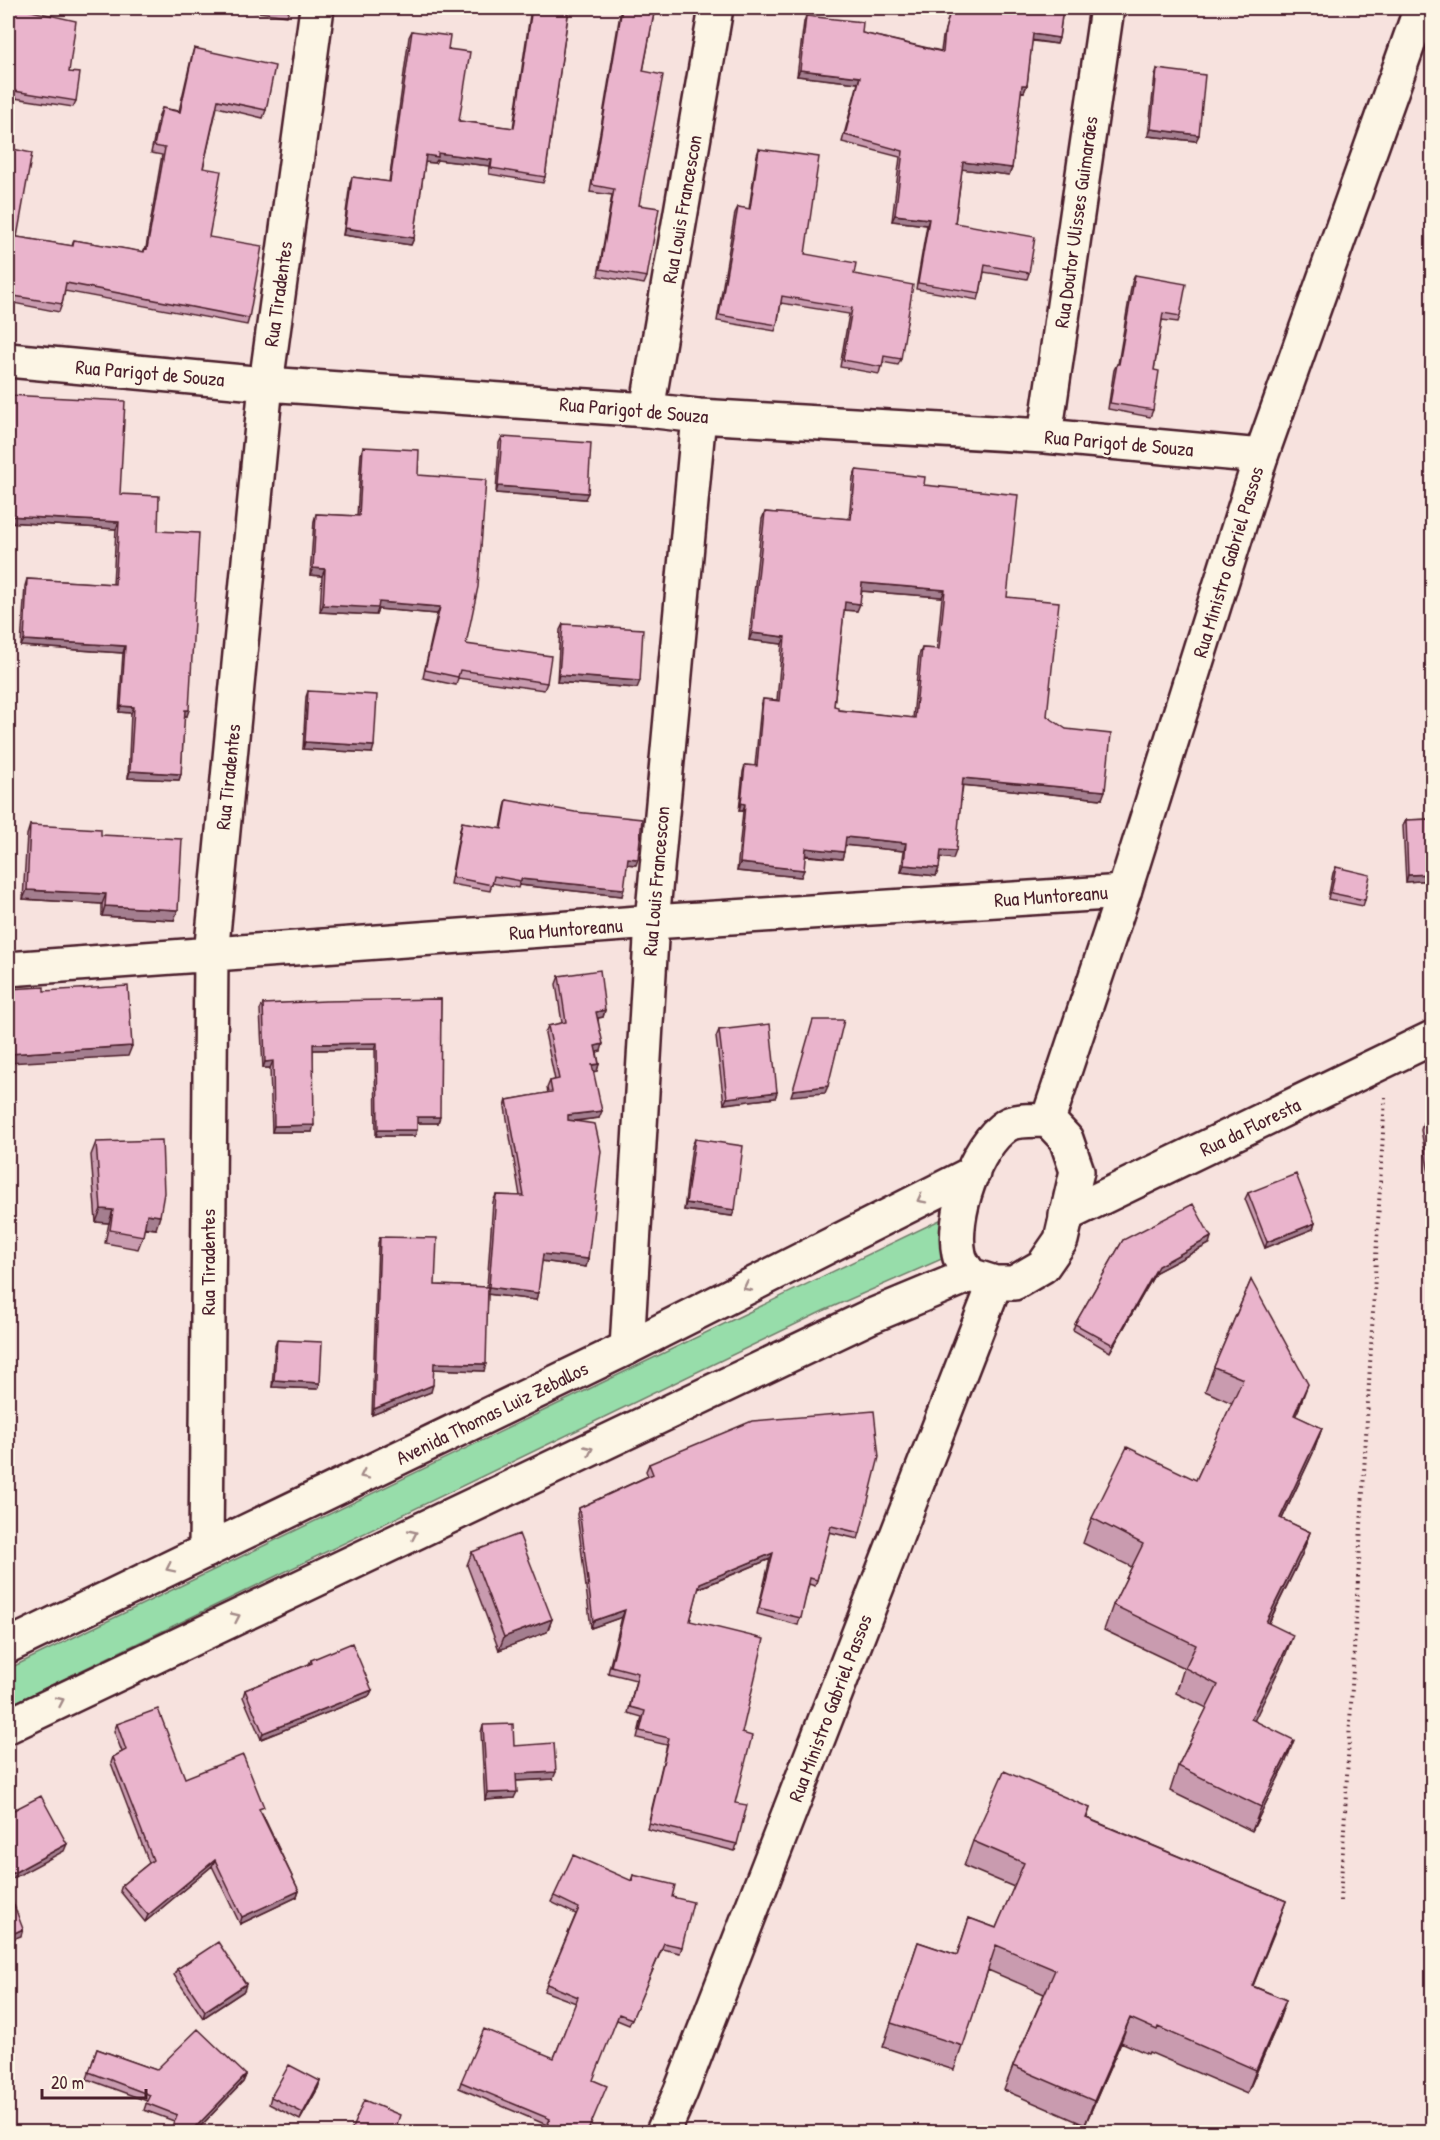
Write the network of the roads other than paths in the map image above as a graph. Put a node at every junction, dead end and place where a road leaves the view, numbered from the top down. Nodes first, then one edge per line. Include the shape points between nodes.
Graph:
1 (317, 8) edge
2 (716, 8) edge
3 (1107, 8) edge
4 (1421, 8) edge
5 (8, 360) edge
6 (266, 384) junction
7 (648, 410) junction
8 (699, 416) junction
9 (1045, 436) junction
10 (1261, 456) junction
11 (1124, 892) junction
12 (652, 922) junction
13 (211, 955) junction
14 (8, 969) edge
15 (1432, 1038) edge
16 (1048, 1120) junction
17 (973, 1173) junction
18 (1066, 1215) junction
19 (982, 1279) junction
20 (627, 1348) junction
21 (206, 1551) junction
22 (8, 1646) edge
23 (8, 1726) edge
24 (663, 2133) edge

1 - 6 street, Rua Tiradentes
2 - 7 street, Rua Louis Francescon
3 - 9 street, Rua Doutor Ulisses Guimarães
4 - 10 street, Rua Ministro Gabriel Passos
5 - 6 street, Rua Parigot de Souza
6 - 7 street, Rua Parigot de Souza
6 - 13 street, Rua Tiradentes
7 - 8 street, Rua Parigot de Souza
8 - 9 street, Rua Parigot de Souza
8 - 12 street, Rua Louis Francescon
9 - 10 street, Rua Parigot de Souza
10 - 11 street, Rua Ministro Gabriel Passos
11 - 12 street, Rua Muntoreanu
11 - 16 street, Rua Ministro Gabriel Passos
12 - 13 street, Rua Muntoreanu
12 - 20 street, Rua Louis Francescon
13 - 14 street, Rua Muntoreanu
13 - 21 street, Rua Tiradentes
15 - 18 street, Rua da Floresta
16 - 17 street via 1010,1123 995,1134
16 - 18 street via 1066,1138 1077,1171
17 - 19 street via 961,1205 957,1233 959,1256
17 -> 20 street, Avenida Thomas Luiz Zeballos
18 - 19 street via 1061,1240 1043,1266 1014,1283
23 -> 19 street via 869,1317
19 - 24 street, Rua Ministro Gabriel Passos via 686,2080
20 -> 21 street, Avenida Thomas Luiz Zeballos
21 -> 22 street, Avenida Thomas Luiz Zeballos

